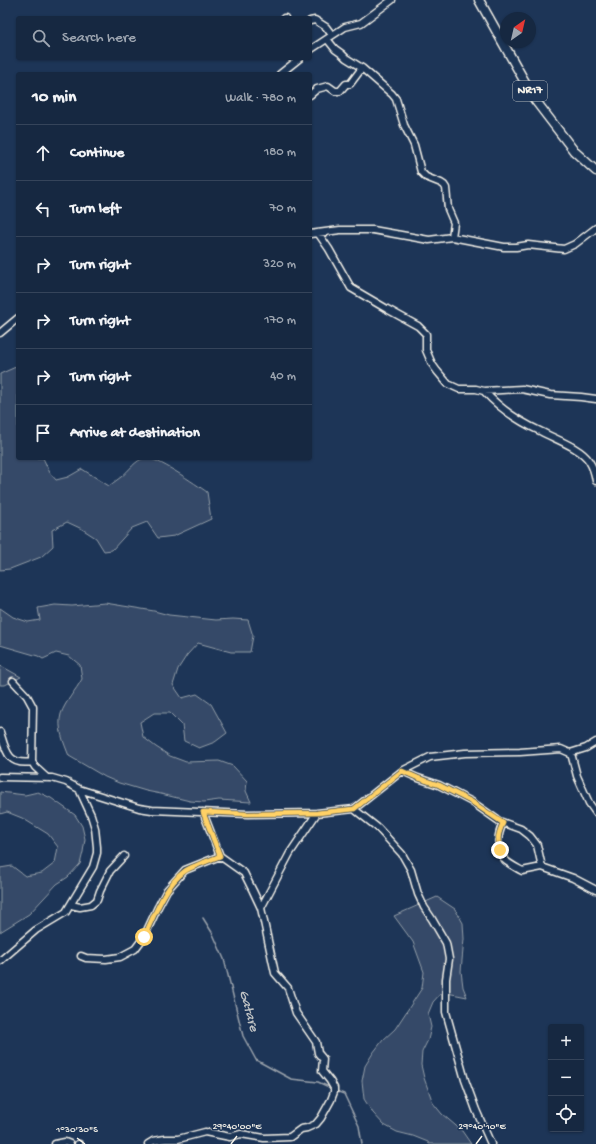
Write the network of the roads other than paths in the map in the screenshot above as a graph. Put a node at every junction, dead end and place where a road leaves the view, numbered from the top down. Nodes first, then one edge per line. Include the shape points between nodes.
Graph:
1 (392, 0) edge
2 (479, 0) edge
3 (312, 21) edge
4 (330, 37) junction
5 (312, 49) edge
6 (298, 60) edge
7 (362, 68) junction
8 (282, 72) edge
9 (312, 93) edge
10 (596, 171) edge
11 (596, 228) edge
12 (318, 233) junction
13 (312, 234) edge
14 (452, 237) junction
15 (16, 320) edge
16 (0, 333) edge
17 (484, 391) junction
18 (596, 399) edge
19 (596, 481) edge
20 (13, 681) dead end
21 (0, 732) edge
22 (596, 742) edge
23 (570, 753) junction
24 (32, 762) junction
25 (402, 771) junction
26 (0, 778) edge
27 (47, 778) junction
28 (79, 789) junction
29 (354, 809) junction
30 (203, 812) junction
31 (317, 813) junction
32 (596, 813) edge
33 (503, 823) junction
34 (124, 856) dead end
35 (220, 856) junction
36 (542, 867) junction
37 (596, 890) edge
38 (71, 905) junction
39 (260, 908) junction
40 (81, 956) dead end
41 (0, 961) edge
42 (54, 1144) edge
43 (70, 1144) edge
44 (148, 1144) edge
45 (491, 1144) edge

1 - 4 street via 361,23 345,27
2 - 10 main road, NR17 via 535,100 574,151
3 - 4 street via 326,27
4 - 5 street
4 - 7 street via 335,49
6 - 8 street
7 - 9 street via 350,84 346,84 340,91 328,86
7 - 14 street via 396,100 414,145 421,172 446,188 448,209 454,223
11 - 14 street via 564,249 531,245 504,247
12 - 13 street
12 - 14 street via 373,230 429,240
12 - 17 street via 351,288 418,326 426,334 429,359 448,384 459,389
15 - 16 street
17 - 18 street via 522,389 550,396
17 - 19 street via 516,419 566,443 589,460
20 - 24 street via 34,707
21 - 24 street via 10,757 23,764
22 - 23 street
23 - 25 street via 560,749 465,753 430,757
23 - 32 street via 577,776
24 - 27 street
25 - 29 street
25 - 33 street via 439,785 472,802
26 - 27 street
27 - 28 street via 66,782
28 - 30 street via 139,808
28 - 38 street via 91,815 97,839 97,853 93,867
29 - 31 street
29 - 45 street via 378,828 402,854 411,870 424,907 446,943 449,959 446,1012 465,1080
30 - 31 street
30 - 35 street
31 - 39 street via 290,853
33 - 36 street via 521,829 530,836 537,845
33 - 36 street via 498,840 506,861 522,871
34 - 38 street via 110,871 97,900 91,905
35 - 39 street via 244,873
35 - 40 street via 185,870 167,890 144,937 135,949 120,957 106,959
36 - 37 street via 573,878
38 - 41 street via 66,912 36,930
39 - 44 street via 274,971 288,988 296,1013 316,1042 318,1054 323,1059 322,1071 334,1088 331,1100 316,1124 301,1129 290,1137 264,1138 241,1134 230,1137 205,1132
42 - 43 street

